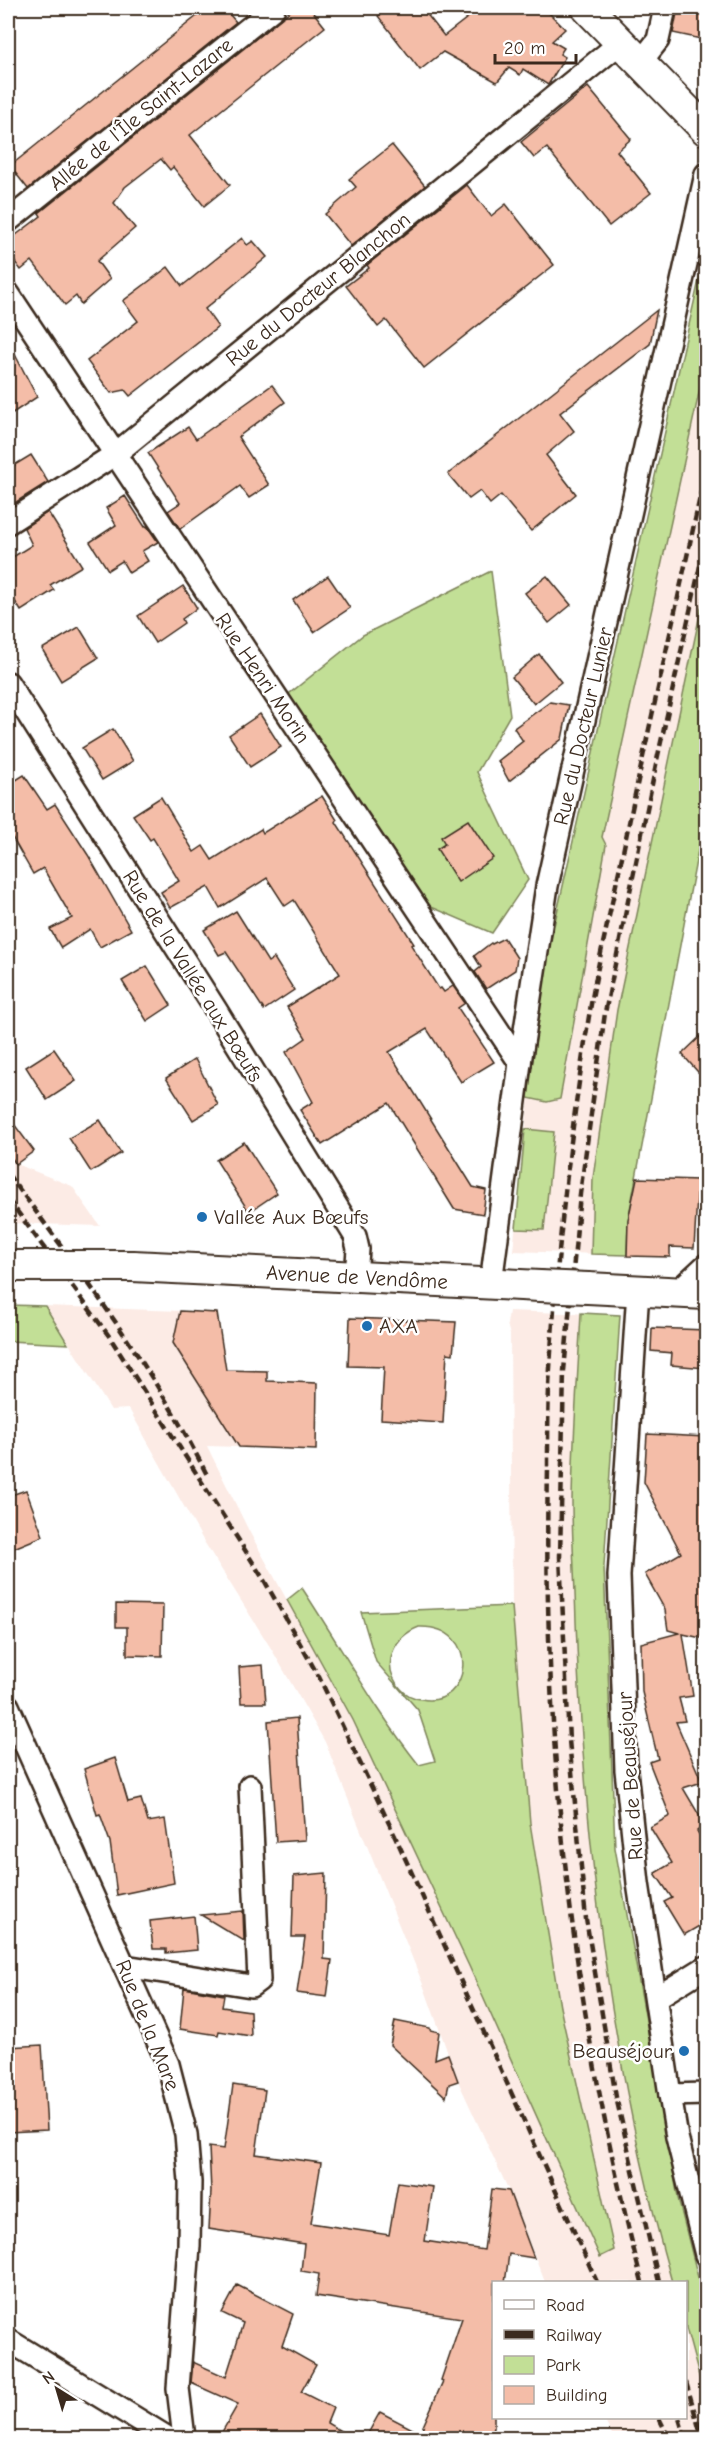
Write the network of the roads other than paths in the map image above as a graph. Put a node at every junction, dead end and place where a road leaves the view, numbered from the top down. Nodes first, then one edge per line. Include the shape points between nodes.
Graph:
1 (274, 8) edge
2 (587, 8) edge
3 (665, 8) edge
4 (630, 53) junction
5 (706, 130) edge
6 (706, 174) edge
7 (8, 222) edge
8 (8, 293) edge
9 (114, 455) junction
10 (8, 524) edge
11 (8, 683) edge
12 (520, 1063) junction
13 (706, 1265) edge
14 (8, 1266) edge
15 (356, 1277) junction
16 (491, 1283) junction
17 (638, 1291) junction
18 (677, 1292) junction
19 (706, 1294) edge
20 (8, 1706) edge
21 (250, 1786) dead end
22 (125, 1966) junction
23 (706, 1967) edge
24 (657, 1998) junction
25 (706, 2094) edge
26 (670, 2095) junction
27 (706, 2255) edge
28 (8, 2340) edge
29 (168, 2439) edge
30 (183, 2439) edge

1 - 7 street, Allée de l'Île Saint-Lazare
2 - 4 main road
3 - 4 street, Rue du Docteur Blanchon via 658,40
4 - 5 main road
4 - 9 street, Rue du Docteur Blanchon
6 - 12 street, Rue du Docteur Lunier via 547,886
8 - 9 street, Rue Henri Morin
9 - 10 street, Rue du Docteur Blanchon
9 - 12 street, Rue Henri Morin
11 - 15 street, Rue de la Vallée aux Bœufs via 355,1236
12 - 16 street, Rue du Docteur Lunier
13 - 18 street
14 - 15 main road, Avenue de Vendôme, bridge via 133,1266
15 - 16 main road, Avenue de Vendôme
16 - 17 main road, Avenue de Vendôme, bridge
17 - 18 main road, Avenue de Vendôme
17 - 24 street, Rue de Beauséjour via 619,1576 626,1770 638,1883
18 - 19 main road, Avenue de Vendôme
20 - 22 street, Rue de la Mare
21 - 22 street via 258,1980 251,1986
22 - 30 street, Rue de la Mare via 168,2064 186,2134 189,2246 178,2388
23 - 24 street
24 - 26 street, Rue de Beauséjour
25 - 26 street
26 - 27 street, Rue de Beauséjour
28 - 29 street

